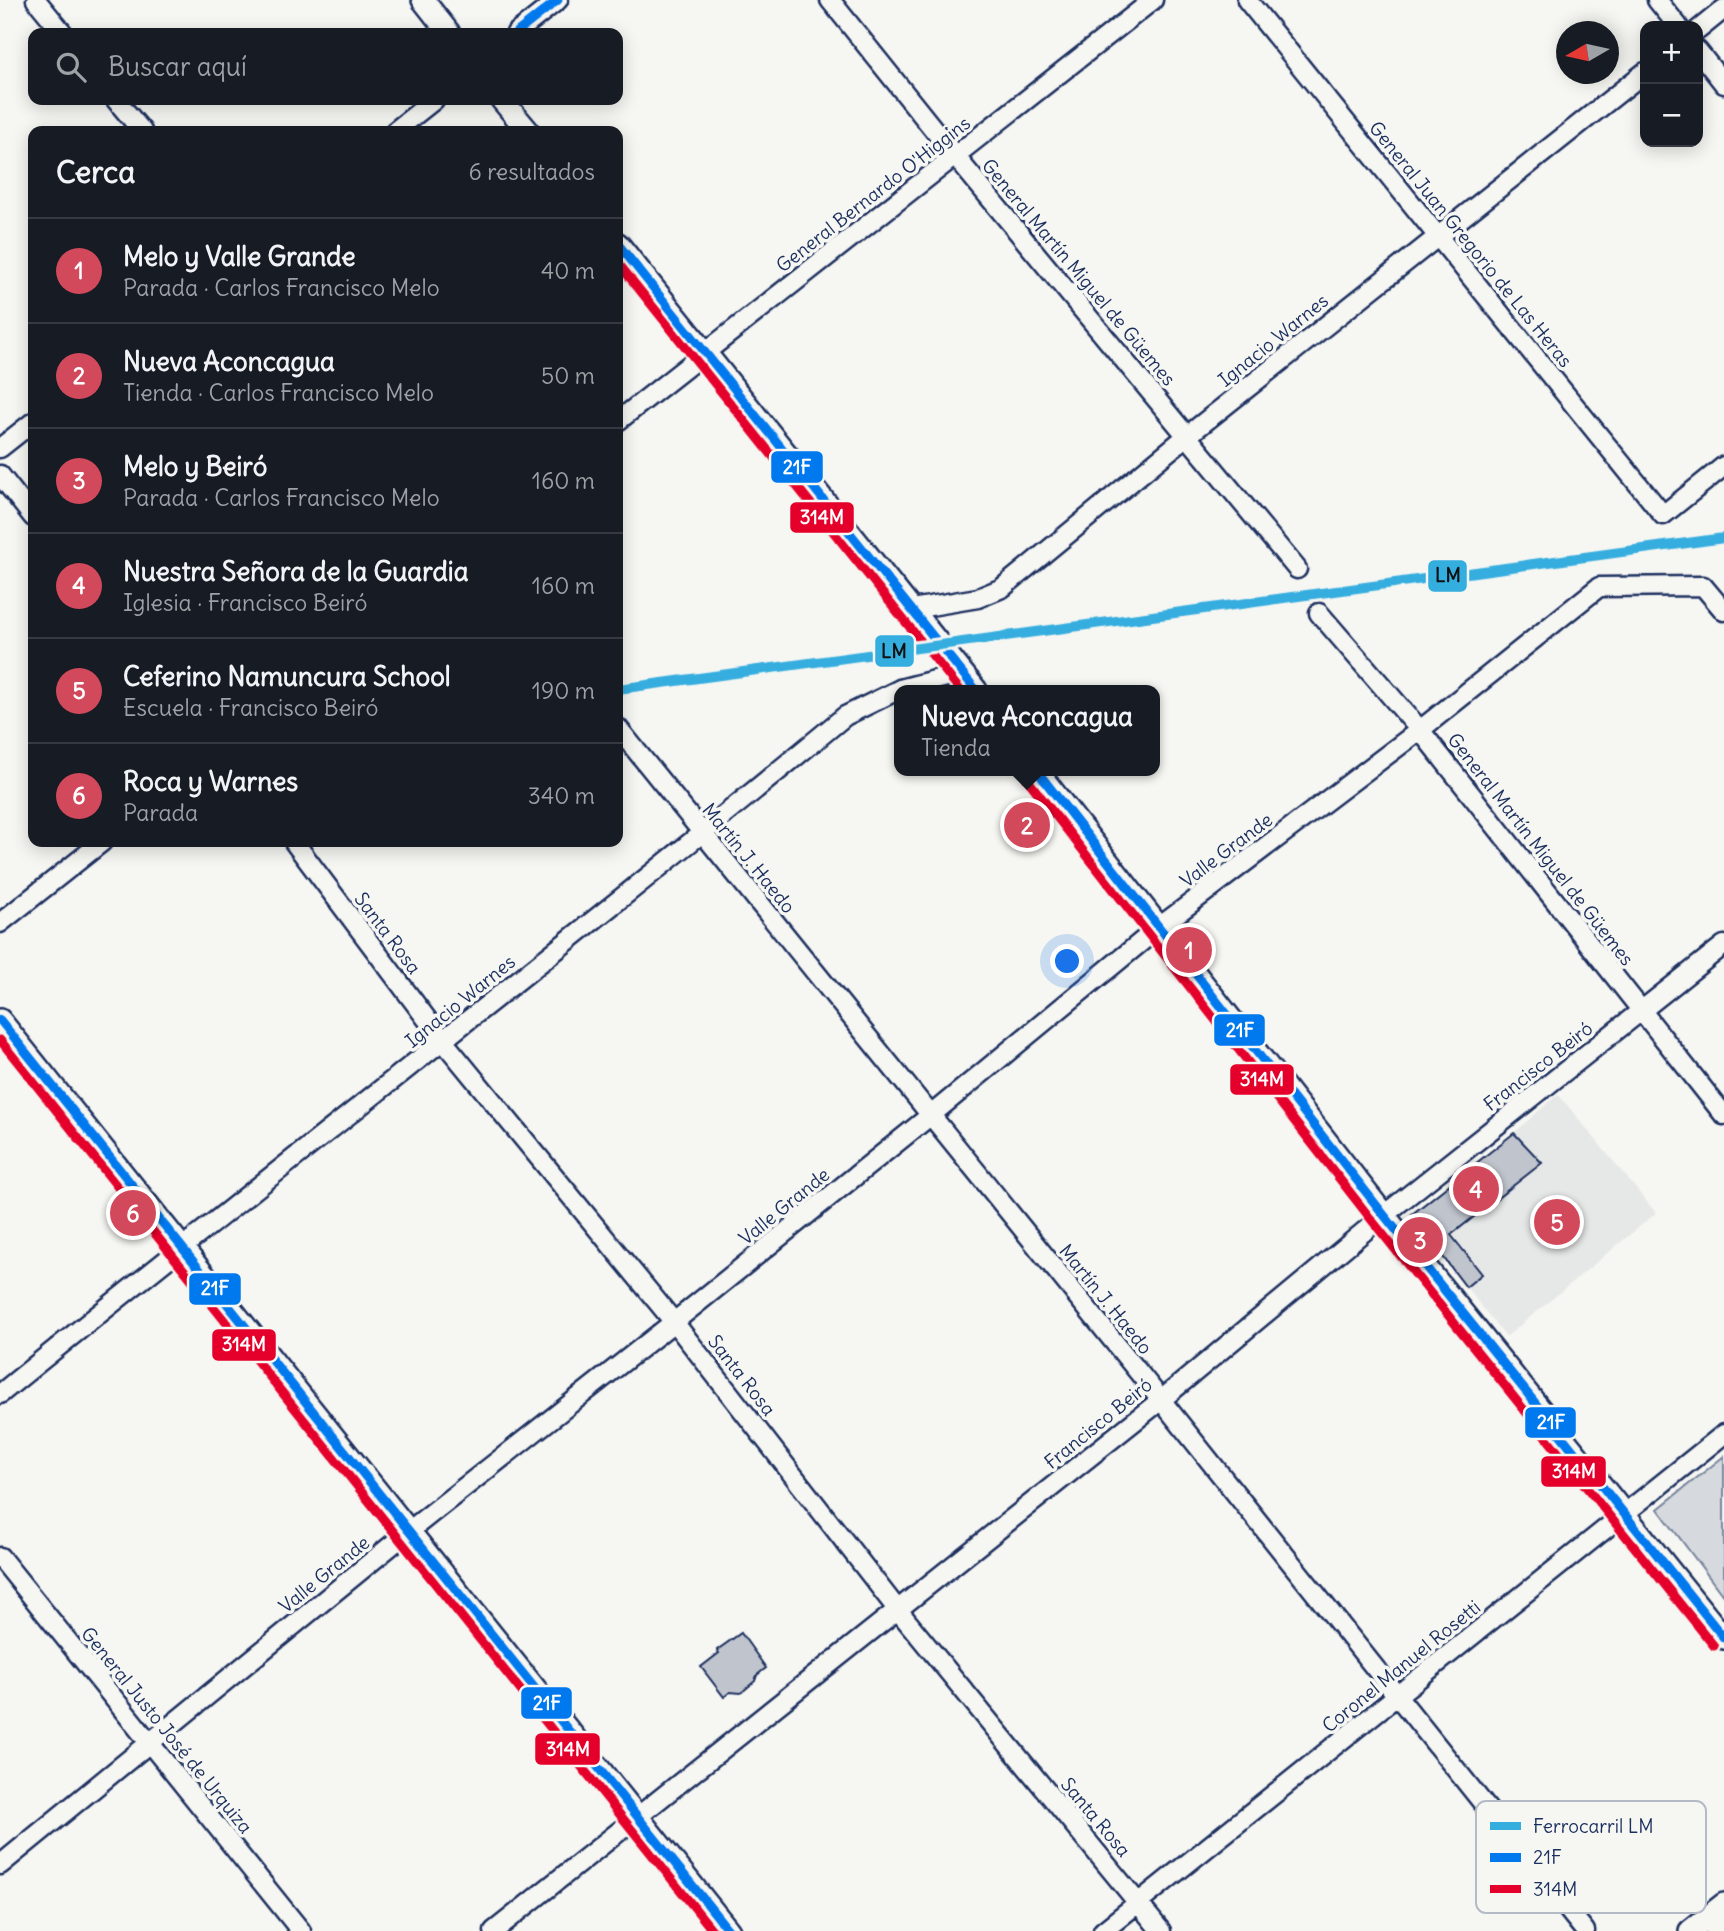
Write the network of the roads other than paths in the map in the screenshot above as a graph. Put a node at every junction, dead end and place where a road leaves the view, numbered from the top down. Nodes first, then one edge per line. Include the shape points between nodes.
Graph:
1 (36, 0) edge
2 (423, 0) edge
3 (558, 0) edge
4 (830, 0) edge
5 (1153, 0) edge
6 (1247, 0) edge
7 (1657, 0) edge
8 (1724, 9) edge
9 (1674, 21) edge
10 (1703, 26) edge
11 (59, 28) edge
12 (445, 28) edge
13 (522, 28) edge
14 (1703, 57) edge
15 (1640, 76) edge
16 (1724, 84) edge
17 (120, 105) edge
18 (428, 105) edge
19 (506, 105) edge
20 (138, 126) edge
21 (400, 126) edge
22 (524, 126) edge
23 (955, 156) junction
24 (1437, 236) junction
25 (623, 250) edge
26 (705, 353) junction
27 (623, 417) edge
28 (28, 426) edge
29 (1187, 436) junction
30 (0, 448) edge
31 (1724, 466) edge
32 (0, 475) edge
33 (28, 511) edge
34 (1297, 569) dead end
35 (912, 609) junction
36 (1724, 611) edge
37 (1319, 613) dead end
38 (962, 673) junction
39 (918, 685) edge
40 (972, 685) edge
41 (894, 693) edge
42 (1419, 730) junction
43 (623, 735) edge
44 (1041, 776) edge
45 (703, 834) junction
46 (96, 847) edge
47 (298, 847) edge
48 (0, 923) edge
49 (1158, 928) junction
50 (1724, 945) edge
51 (1642, 1010) junction
52 (0, 1020) edge
53 (444, 1042) junction
54 (930, 1115) junction
55 (1724, 1115) edge
56 (1384, 1215) junction
57 (180, 1247) junction
58 (674, 1322) junction
59 (0, 1394) edge
60 (1161, 1400) junction
61 (1724, 1434) edge
62 (1625, 1514) junction
63 (409, 1531) junction
64 (0, 1557) edge
65 (897, 1609) junction
66 (1724, 1638) edge
67 (1396, 1697) junction
68 (151, 1743) junction
69 (1480, 1801) edge
70 (636, 1816) junction
71 (0, 1865) edge
72 (1138, 1902) junction
73 (1724, 1904) edge
74 (1570, 1913) edge
75 (301, 1931) edge
76 (494, 1931) edge
77 (729, 1931) edge
78 (1103, 1931) edge
79 (1161, 1931) edge
80 (1585, 1931) edge
81 (1690, 1931) edge

1 - 11 street
2 - 12 street
3 - 13 street
4 - 23 street, General Martín Miguel de Güemes
5 - 23 street, General Bernardo O'Higgins
6 - 24 street, General Juan Gregorio de Las Heras
7 - 9 street
8 - 10 street
14 - 16 street
15 - 24 street, Ignacio Warnes
17 - 20 street
18 - 21 street
19 - 22 street
23 - 26 street, General Bernardo O'Higgins
23 - 29 street, General Martín Miguel de Güemes
24 - 29 street, Ignacio Warnes
24 - 31 street, General Juan Gregorio de Las Heras via 1663,515
25 - 26 street
26 - 27 street, General Bernardo O'Higgins
26 - 35 street
28 - 30 street
29 - 34 street, General Martín Miguel de Güemes
29 - 35 street, Ignacio Warnes via 1002,588 978,598
32 - 33 street
35 - 38 street
36 - 42 street, Valle Grande via 1703,586 1599,587
37 - 42 street, General Martín Miguel de Güemes
38 - 39 street, Ignacio Warnes
38 - 40 street
41 - 45 street, Ignacio Warnes via 845,716
42 - 49 street, Valle Grande
42 - 51 street, General Martín Miguel de Güemes
43 - 45 street, Martín J. Haedo
44 - 49 street
45 - 53 street, Ignacio Warnes
45 - 54 street, Martín J. Haedo
46 - 48 street
47 - 53 street, Santa Rosa
49 - 54 street, Valle Grande
49 - 56 street
50 - 51 street, Francisco Beiró
51 - 55 street, General Martín Miguel de Güemes
51 - 56 street, Francisco Beiró
52 - 57 street
53 - 57 street, Ignacio Warnes
53 - 58 street, Santa Rosa
54 - 58 street, Valle Grande
54 - 60 street, Martín J. Haedo
56 - 60 street, Francisco Beiró
56 - 62 street
57 - 59 street, Ignacio Warnes
57 - 63 street
58 - 63 street, Valle Grande
58 - 65 street, Santa Rosa
60 - 65 street, Francisco Beiró
60 - 67 street, Martín J. Haedo
61 - 62 street, Coronel Manuel Rosetti
62 - 66 street
62 - 67 street, Coronel Manuel Rosetti
63 - 68 street, Valle Grande
63 - 70 street
64 - 68 street, General Justo José de Urquiza
65 - 70 street, Francisco Beiró
65 - 72 street, Santa Rosa
67 - 69 street, Martín J. Haedo
67 - 72 street, Coronel Manuel Rosetti
68 - 71 street, Valle Grande
68 - 75 street, General Justo José de Urquiza
70 - 76 street, Francisco Beiró
70 - 77 street
72 - 78 street, Coronel Manuel Rosetti
72 - 79 street, Santa Rosa
73 - 81 street
74 - 80 street, Martín J. Haedo

